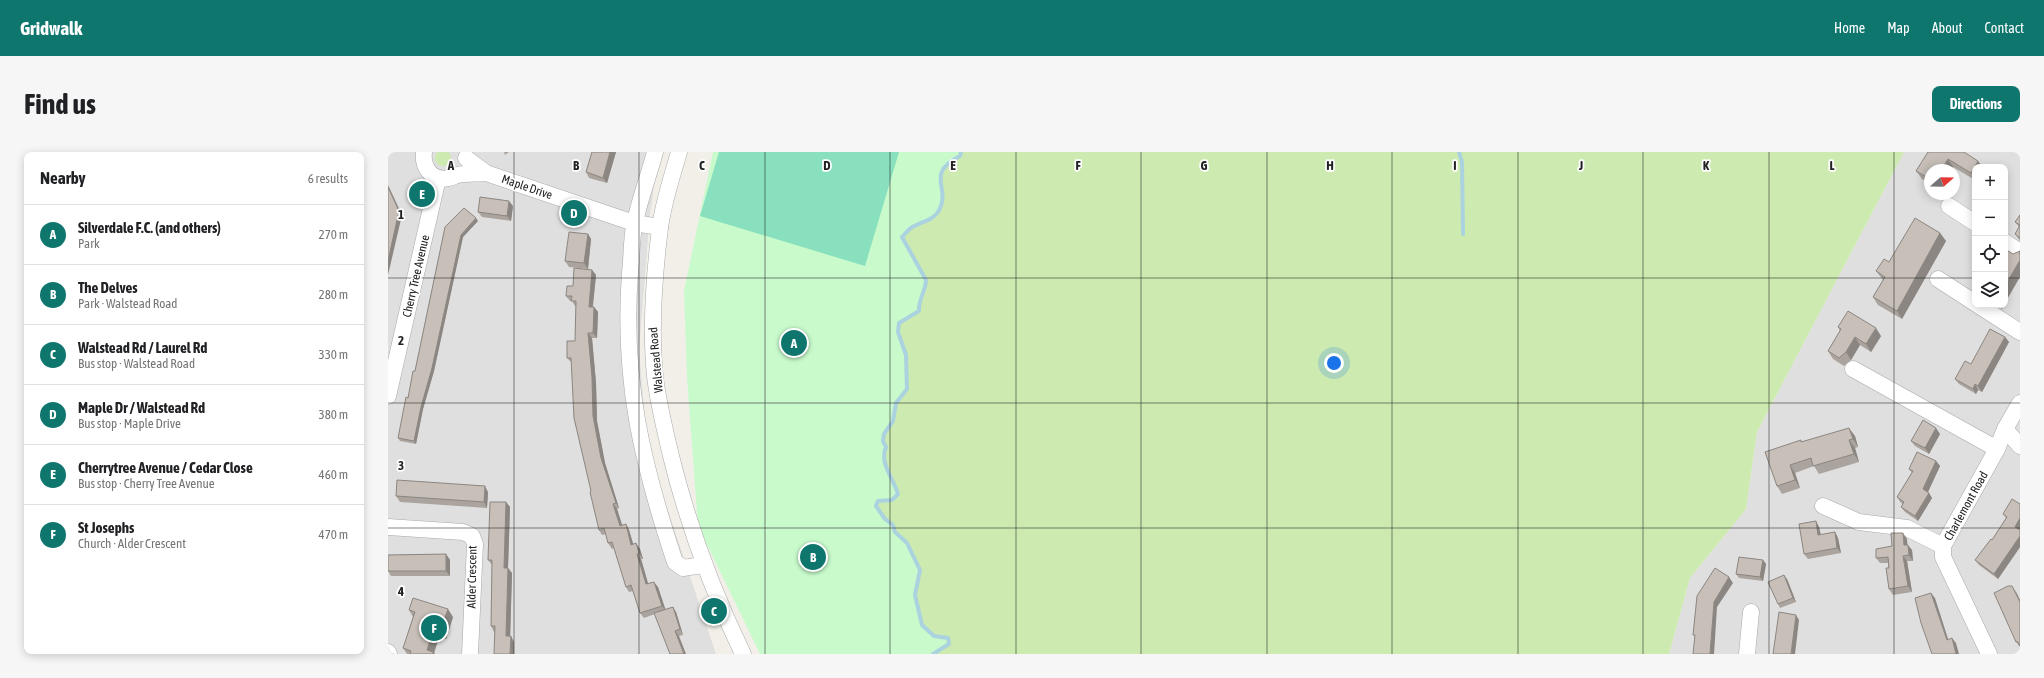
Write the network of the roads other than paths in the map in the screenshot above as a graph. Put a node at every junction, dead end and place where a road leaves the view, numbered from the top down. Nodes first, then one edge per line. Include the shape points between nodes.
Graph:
1 (655, 152) edge
2 (679, 152) edge
3 (421, 155) edge
4 (466, 155) edge
5 (486, 173) junction
6 (458, 175) junction
7 (438, 178) junction
8 (1949, 206) dead end
9 (1972, 221) edge
10 (634, 223) junction
11 (660, 226) junction
12 (2008, 244) edge
13 (2020, 252) edge
14 (1938, 279) dead end
15 (1972, 301) edge
16 (1983, 308) edge
17 (2020, 332) edge
18 (395, 335) edge
19 (1854, 369) dead end
20 (388, 396) edge
21 (2020, 403) edge
22 (2005, 429) junction
23 (2020, 446) edge
24 (1997, 449) junction
25 (1823, 506) dead end
26 (388, 527) edge
27 (1943, 546) junction
28 (703, 565) junction
29 (1751, 612) dead end
30 (470, 654) edge
31 (743, 654) edge
32 (1747, 654) edge
33 (1989, 654) edge

1 - 10 street, Walstead Road
2 - 11 street, Walstead Road
3 - 7 street via 427,171
4 - 5 street, Maple Drive
4 - 6 street, Maple Drive via 463,168
5 - 6 street, Maple Drive
5 - 10 street, Maple Drive
6 - 7 street, Maple Drive via 449,179
7 - 18 street, Cherry Tree Avenue
8 - 9 street
10 - 11 street, Maple Drive
10 - 28 street, Walstead Road via 628,341 631,389 638,430 675,562 683,568
11 - 28 street, Walstead Road via 652,331 655,376 677,478
12 - 13 street
14 - 15 street
16 - 17 street
18 - 20 street, Cherry Tree Avenue
19 - 24 street
21 - 22 street, Charlemont Road
22 - 23 street
22 - 24 street, Charlemont Road
24 - 27 street, Charlemont Road
25 - 27 street via 1859,522 1907,528
26 - 30 street, Alder Crescent via 463,532 472,536 475,544
27 - 33 street, Charlemont Road via 1942,557
28 - 31 street, Walstead Road
29 - 32 street

